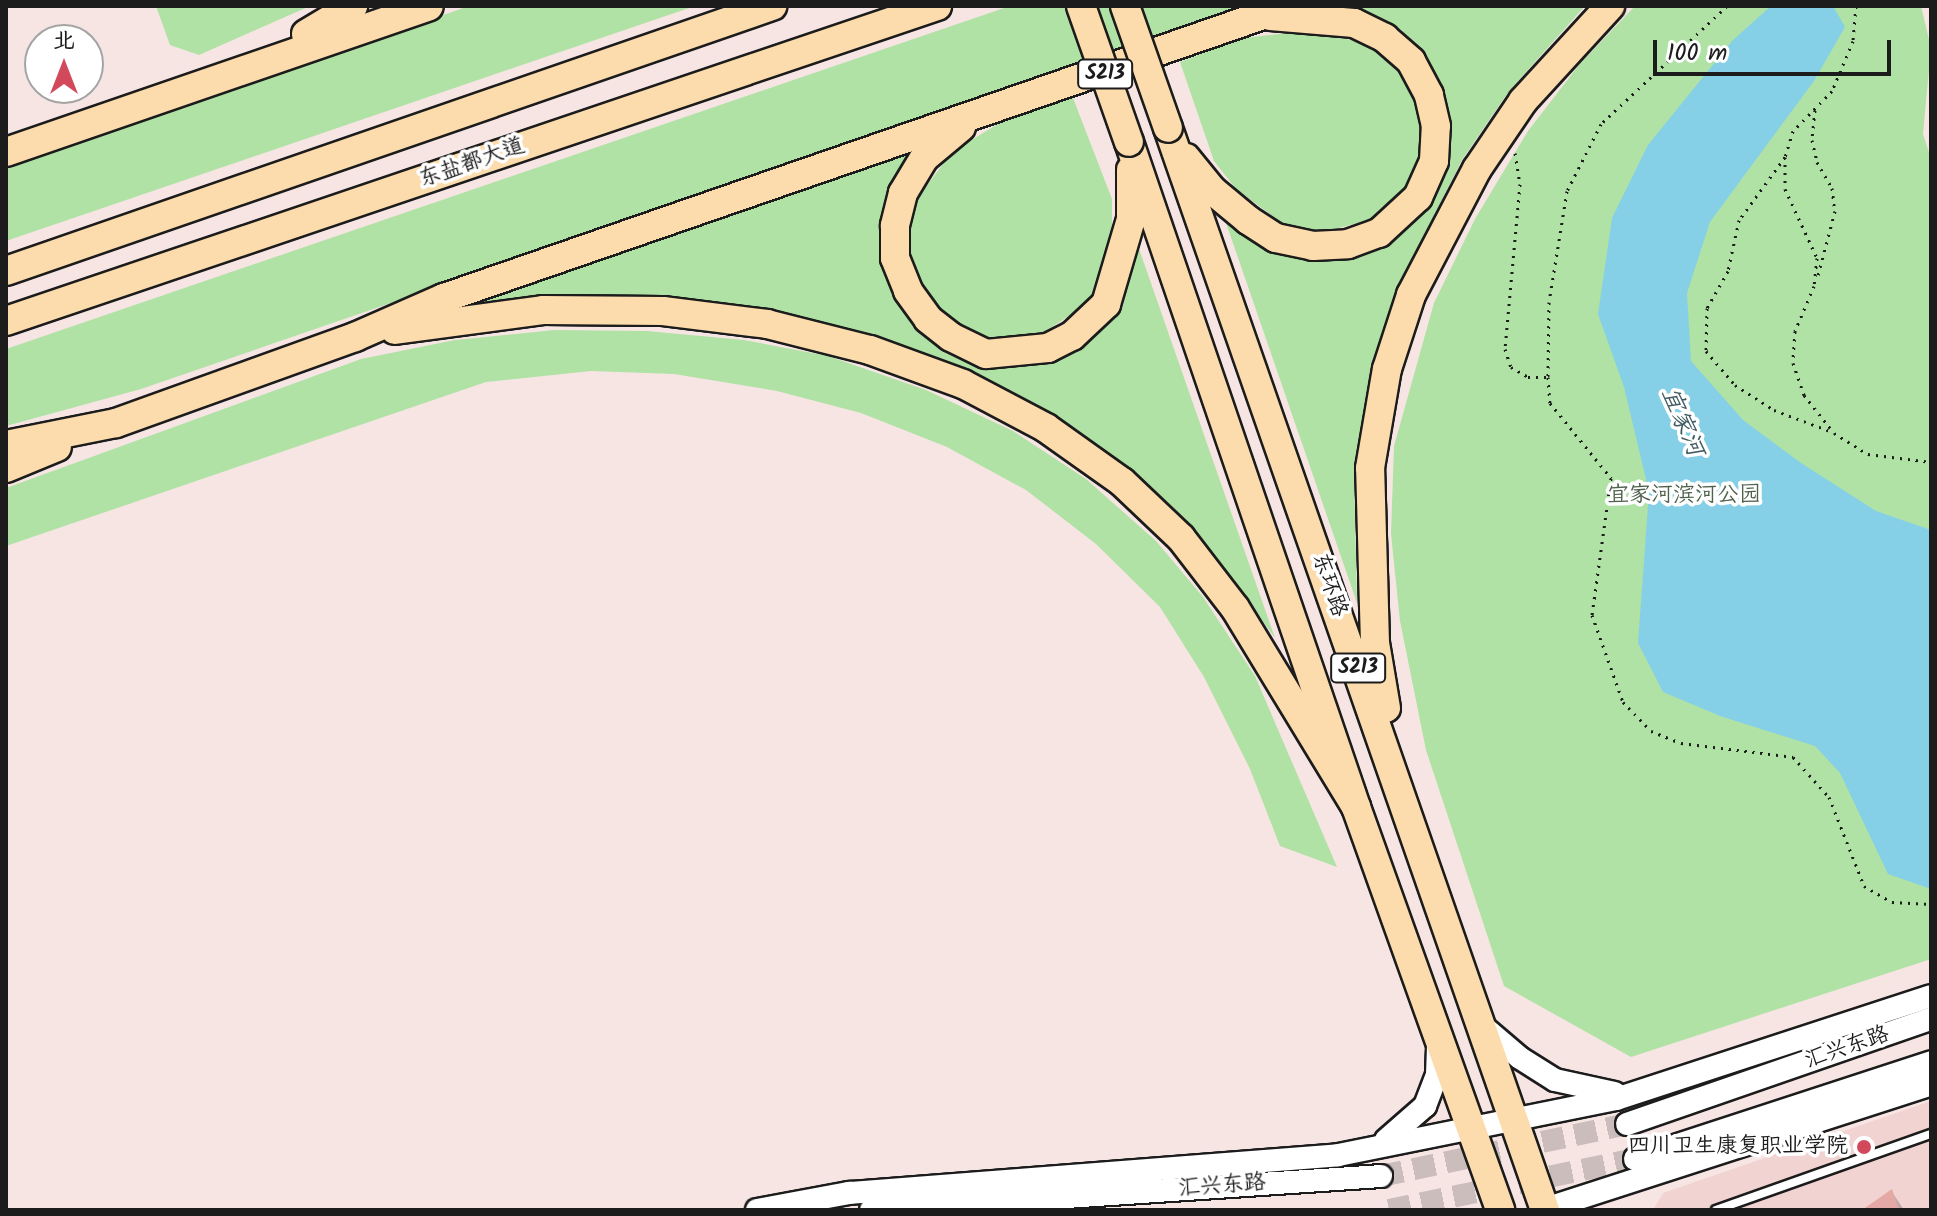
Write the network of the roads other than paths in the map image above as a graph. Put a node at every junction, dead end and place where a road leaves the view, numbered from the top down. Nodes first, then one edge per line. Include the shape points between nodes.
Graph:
1 (353, 6) edge
2 (429, 6) edge
3 (772, 6) edge
4 (937, 6) edge
5 (1081, 6) edge
6 (1125, 6) edge
7 (1289, 6) edge
8 (1610, 6) edge
9 (1257, 17) junction
10 (260, 60) junction
11 (990, 110) junction
12 (1168, 128) junction
13 (1129, 142) junction
14 (13, 147) edge
15 (6, 271) edge
16 (6, 321) edge
17 (355, 337) junction
18 (1262, 392) junction
19 (1221, 407) junction
20 (9, 460) edge
21 (1400, 788) junction
22 (1356, 807) junction
23 (1931, 996) edge
24 (1931, 1019) edge
25 (1480, 1024) junction
26 (1438, 1034) junction
27 (1931, 1062) edge
28 (1931, 1084) edge
29 (1632, 1094) junction
30 (1513, 1121) junction
31 (1627, 1124) tunnel mouth
32 (1470, 1128) junction
33 (1931, 1134) edge
34 (1375, 1147) junction
35 (1639, 1170) junction
36 (1381, 1176) tunnel mouth
37 (757, 1210) edge
38 (871, 1210) edge
39 (1500, 1210) edge
40 (1544, 1210) edge
41 (1610, 1210) edge
42 (1716, 1210) edge

1 - 10 highway
2 - 10 highway
3 - 15 highway
4 - 16 highway, 东盐都大道
5 - 13 highway, 东环路 / S213, bridge
6 - 12 highway, 东环路 / S213, bridge
7 - 9 highway
8 - 21 highway via 1506,126 1442,229 1411,295 1387,369 1370,468 1375,643
9 - 11 highway
9 - 12 highway via 1293,15 1354,23 1385,38 1411,61 1429,95 1436,126 1434,161 1418,197 1379,233 1348,244 1313,246 1276,238 1212,190
10 - 14 highway
11 - 13 highway via 950,134 924,158 903,193 895,226 895,258 908,291 928,319 986,354 1048,348 1072,336 1106,304 1131,219
11 - 17 highway via 444,298
12 - 18 highway, 东环路 / S213
13 - 19 highway, 东环路 / S213
17 - 20 highway
17 - 22 highway via 543,310 663,311 767,324 870,350 963,384 1046,428 1122,482 1181,538 1244,621
18 - 19 highway
18 - 21 highway, 东环路 / S213
19 - 22 highway, 东环路 / S213
21 - 25 highway, 东环路 / S213
22 - 26 highway, 东环路 / S213
23 - 29 main road
24 - 31 main road, 汇兴东路
25 - 29 main road via 1555,1080
25 - 30 highway, 东环路 / S213
26 - 32 highway, 东环路 / S213
26 - 34 main road via 1437,1075 1425,1106 1405,1128
27 - 35 main road, 汇兴东路
28 - 35 main road
29 - 30 main road
30 - 32 main road
30 - 40 highway, 东环路 / S213
32 - 34 main road
32 - 39 highway, 东环路 / S213
33 - 42 lane
34 - 37 main road via 1338,1155 849,1193
35 - 40 main road
35 - 41 main road
36 - 38 main road, 汇兴东路

